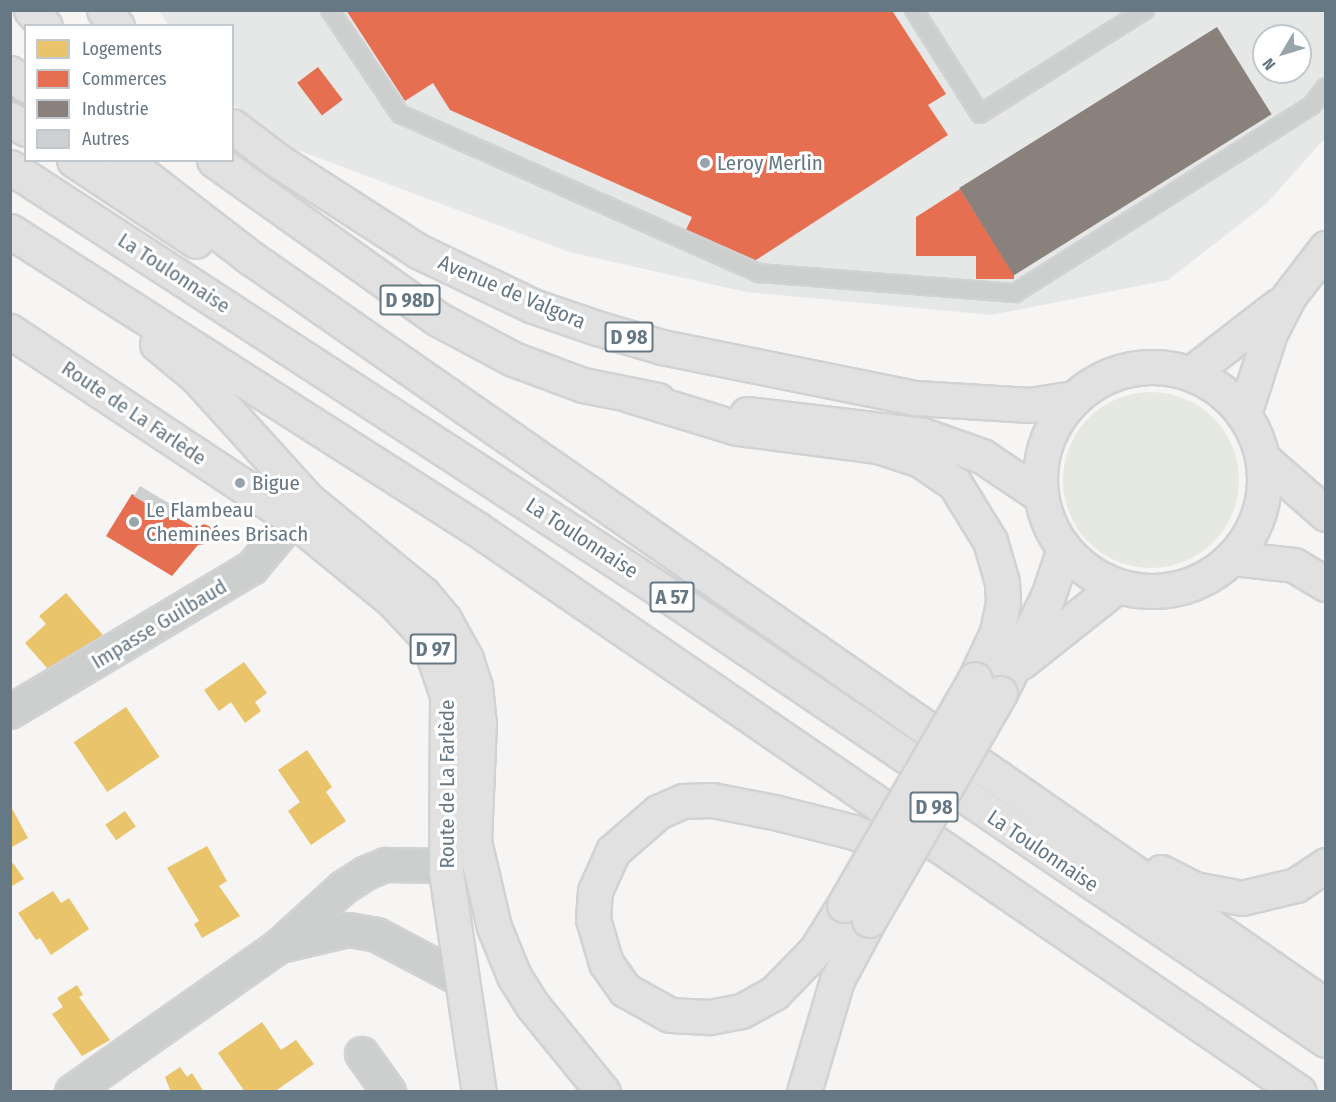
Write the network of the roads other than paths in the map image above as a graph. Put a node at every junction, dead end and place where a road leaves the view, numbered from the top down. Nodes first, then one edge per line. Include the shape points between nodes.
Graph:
1 (104, 10) edge
2 (124, 10) edge
3 (330, 10) edge
4 (914, 10) edge
5 (1145, 10) edge
6 (115, 24) edge
7 (133, 24) edge
8 (10, 73) edge
9 (24, 84) edge
10 (1326, 87) edge
11 (10, 95) edge
12 (24, 104) edge
13 (10, 119) edge
14 (24, 128) edge
15 (234, 128) edge
16 (77, 162) edge
17 (110, 162) edge
18 (127, 162) edge
19 (217, 162) edge
20 (10, 166) edge
21 (10, 231) edge
22 (1326, 248) edge
23 (251, 258) junction
24 (1289, 296) junction
25 (10, 331) edge
26 (1191, 373) junction
27 (629, 395) junction
28 (1073, 398) junction
29 (1244, 414) junction
30 (1262, 458) junction
31 (1041, 495) junction
32 (1326, 514) edge
33 (293, 519) junction
34 (1064, 549) junction
35 (1232, 558) junction
36 (684, 561) junction
37 (1326, 584) edge
38 (1117, 586) junction
39 (997, 680) junction
40 (10, 712) edge
41 (1076, 830) junction
42 (1326, 865) edge
43 (445, 866) junction
44 (856, 913) junction
45 (1039, 913) junction
46 (278, 947) junction
47 (462, 980) junction
48 (1326, 1006) edge
49 (821, 1035) junction
50 (1326, 1040) edge
51 (362, 1054) dead end
52 (72, 1092) edge
53 (389, 1092) edge
54 (479, 1092) edge
55 (603, 1092) edge
56 (781, 1092) edge
57 (804, 1092) edge
58 (1299, 1092) edge

1 - 6 main road
2 - 7 street
3 - 10 lane via 400,114 759,273 1015,293 1311,106
4 - 5 lane via 980,114
8 - 9 main road
11 - 12 street
13 - 14 main road
15 - 28 main road, Avenue de Valgora / D 98 via 276,160 418,251 533,306 597,328 662,347 916,398 1029,405
16 - 36 main road
17 - 23 street
18 - 23 main road
19 - 27 main road, D 98D via 436,318 513,359 583,385
20 - 50 main road, La Toulonnaise / A 57 via 660,589
21 - 45 main road, A 57 via 477,529
21 - 55 main road via 196,376 307,499 423,594 444,619 466,659 475,686 479,722 474,841 494,927 533,1006
22 - 24 main road
23 - 36 main road
24 - 26 main road
24 - 29 main road via 1254,373
25 - 33 main road, Route de La Farlède / D 97
26 - 28 main road via 1166,367 1125,370 1094,382
26 - 29 main road via 1220,390
27 - 31 main road, D 98D via 923,435 982,456
27 - 39 main road via 737,428 878,446 920,460 947,477 981,521 998,561 1003,603 997,632
28 - 31 main road via 1057,418 1046,442
29 - 30 main road
30 - 32 main road
30 - 35 main road via 1264,485 1259,512 1248,537
31 - 34 main road via 1049,524
33 - 40 street, Impasse Guilbaud via 252,568
33 - 43 main road, Route de La Farlède / D 97 via 392,600 427,637 438,660 449,714
34 - 38 main road via 1088,571
34 - 39 main road
35 - 37 main road via 1294,565
35 - 38 main road via 1207,577 1178,588 1147,591
36 - 41 main road
38 - 39 main road
39 - 44 main road, bridge
41 - 42 main road via 1194,889 1220,896 1262,896 1296,885
41 - 48 main road
43 - 46 street via 386,866 366,873 343,888
43 - 47 main road, Route de La Farlède / D 97
44 - 45 main road via 774,993 741,1011 709,1017 670,1015 625,990 606,963 593,919 595,891 618,845 658,812 697,799 765,810 872,838
44 - 49 main road
45 - 58 main road, A 57
46 - 47 street via 349,930 377,935
46 - 52 street
47 - 54 main road, Route de La Farlède / D 97
49 - 56 main road
49 - 57 main road
51 - 53 street

